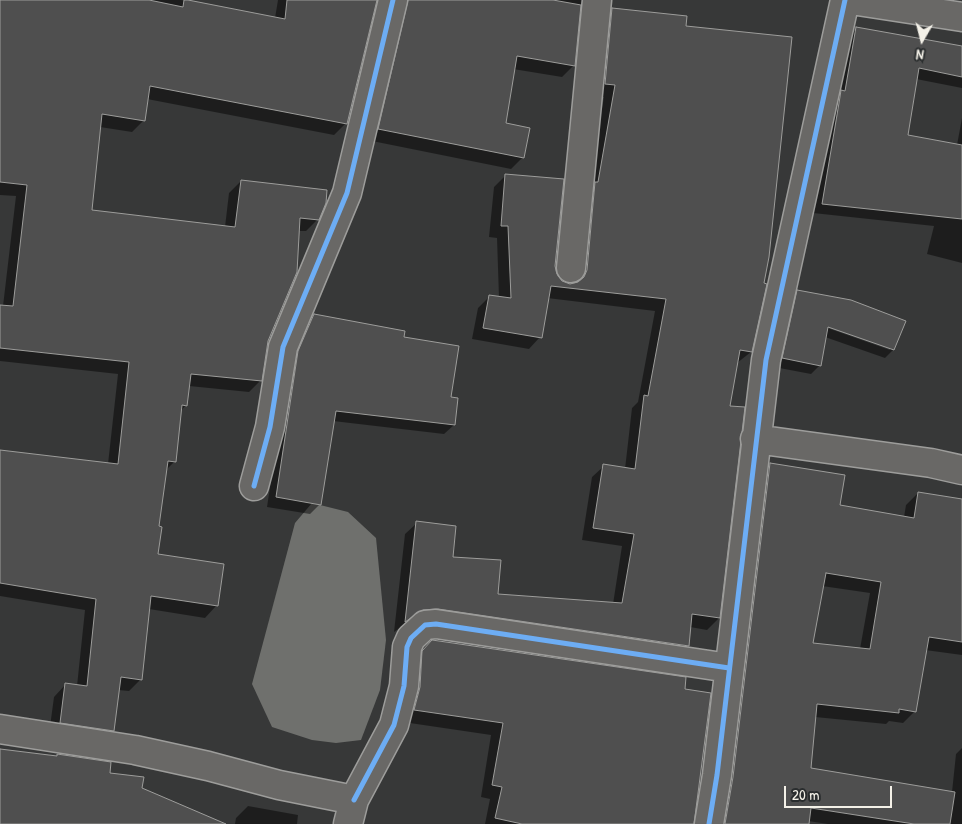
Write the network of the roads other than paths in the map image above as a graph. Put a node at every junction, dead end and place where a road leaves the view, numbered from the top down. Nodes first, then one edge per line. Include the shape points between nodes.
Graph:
1 (393, 0) edge
2 (598, 0) edge
3 (845, 0) edge
4 (851, 0) edge
5 (962, 17) edge
6 (571, 268) dead end
7 (755, 439) junction
8 (962, 470) edge
9 (254, 486) dead end
10 (729, 668) junction
11 (0, 729) edge
12 (351, 812) edge
13 (709, 824) edge

1 - 9 street via 347,192 283,347 270,427
2 - 6 street
3 - 7 street via 766,360
4 - 5 street
7 - 8 street
7 - 10 street
10 - 12 street via 436,624 425,625 411,638 407,647 404,686 394,725
10 - 13 street
11 - 12 street via 135,750 208,766 278,785

